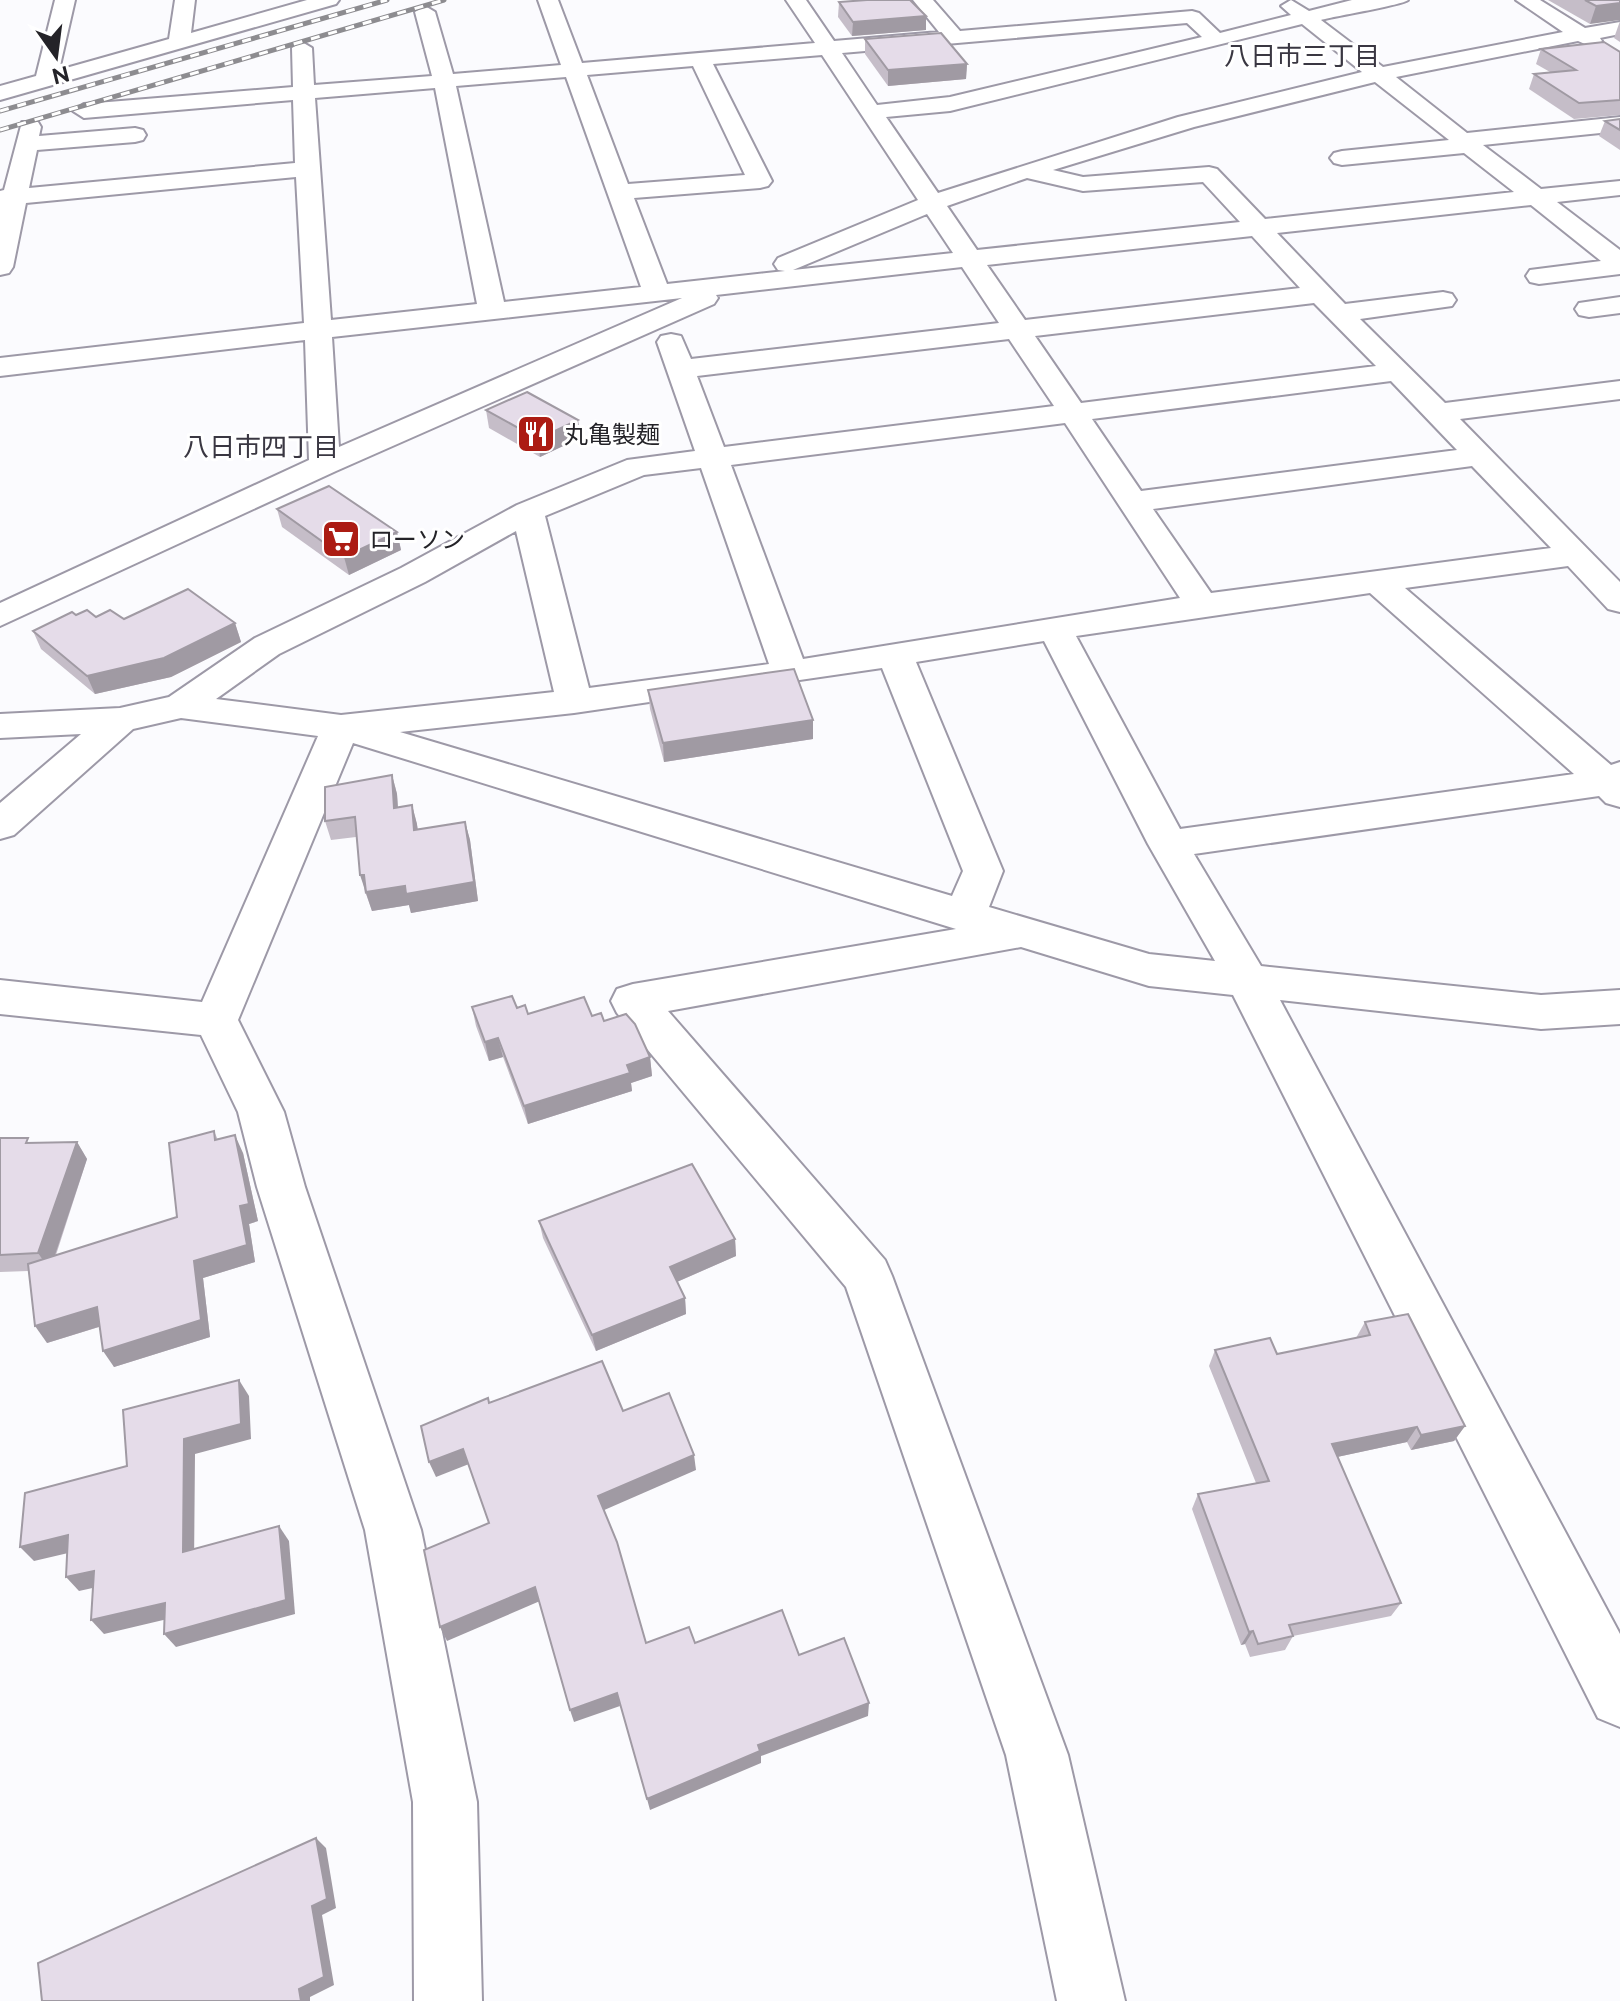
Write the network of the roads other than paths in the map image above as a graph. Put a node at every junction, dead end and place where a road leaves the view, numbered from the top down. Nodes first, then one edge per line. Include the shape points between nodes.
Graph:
1 (65, 0) edge
2 (185, 0) edge
3 (548, 0) edge
4 (796, 0) edge
5 (923, 0) edge
6 (1169, 0) edge
7 (1284, 0) edge
8 (1398, 0) edge
9 (1526, 0) edge
10 (316, 2) edge
11 (1045, 9) dead end
12 (425, 12) dead end
13 (1192, 17) junction
14 (1306, 18) junction
15 (1063, 28) junction
16 (1581, 34) junction
17 (954, 37) junction
18 (1613, 39) edge
19 (1216, 40) junction
20 (179, 43) junction
21 (302, 48) dead end
22 (828, 48) junction
23 (700, 59) junction
24 (574, 70) junction
25 (1380, 74) junction
26 (46, 80) junction
27 (444, 81) junction
28 (0, 93) edge
29 (305, 93) junction
30 (84, 111) dead end
31 (871, 112) junction
32 (1620, 124) edge
33 (165, 132) dead end
34 (1467, 142) junction
35 (1342, 158) dead end
36 (307, 169) junction
37 (1026, 171) junction
38 (1620, 188) edge
39 (621, 192) junction
40 (8, 197) edge
41 (1536, 197) junction
42 (932, 203) junction
43 (1256, 227) junction
44 (968, 258) junction
45 (1619, 263) edge
46 (0, 264) edge
47 (1539, 276) dead end
48 (741, 283) junction
49 (1443, 300) dead end
50 (659, 304) junction
51 (1329, 304) junction
52 (1620, 305) edge
53 (1589, 309) dead end
54 (492, 310) junction
55 (318, 330) junction
56 (1016, 330) junction
57 (0, 367) edge
58 (681, 369) junction
59 (1398, 372) junction
60 (1620, 390) edge
61 (1072, 413) junction
62 (1438, 413) junction
63 (1480, 456) junction
64 (711, 458) junction
65 (325, 464) junction
66 (1133, 502) junction
67 (528, 512) junction
68 (1576, 555) junction
69 (1379, 583) junction
70 (1620, 602) edge
71 (1202, 605) junction
72 (0, 616) edge
73 (1055, 629) junction
74 (895, 655) junction
75 (790, 672) junction
76 (574, 701) junction
77 (181, 706) junction
78 (120, 720) junction
79 (0, 726) edge
80 (341, 727) junction
81 (1616, 784) edge
82 (0, 825) edge
83 (1168, 844) junction
84 (964, 916) junction
85 (1021, 933) junction
86 (1248, 981) junction
87 (0, 997) edge
88 (1620, 1007) edge
89 (216, 1020) junction
90 (1620, 1696) edge
91 (448, 2001) edge
92 (1091, 2001) edge

1 - 26 street
2 - 20 street
3 - 24 street
4 - 22 street
5 - 17 street
6 - 13 street
7 - 14 street
8 - 14 street
9 - 16 street
10 - 20 street
11 - 15 street
12 - 27 street
13 - 15 street
13 - 19 street
14 - 19 street
14 - 25 street
15 - 17 street
16 - 18 street
16 - 25 street
17 - 22 street
19 - 31 street via 950,104
20 - 26 street
21 - 29 street
22 - 23 street
22 - 31 street
23 - 24 street
23 - 39 street via 760,181
24 - 27 street
24 - 39 street
25 - 34 street
25 - 37 street via 1187,122
26 - 28 street
27 - 29 street
27 - 54 street
29 - 30 street
29 - 36 street
31 - 42 street
32 - 34 street
33 - 40 street via 28,136
34 - 35 street
34 - 41 street
36 - 40 street
36 - 55 street
37 - 42 street
37 - 43 street via 1083,184 1209,174
38 - 41 street
39 - 50 street
40 - 46 street
41 - 43 street
41 - 45 street
42 - 44 street
42 - 48 street
43 - 44 street
43 - 51 street
44 - 48 street
44 - 56 street
45 - 47 street
48 - 50 street
49 - 51 street
50 - 54 street
50 - 58 street
50 - 65 street
51 - 56 street
51 - 59 street
52 - 53 street
54 - 55 street
55 - 57 street
55 - 65 street
56 - 58 street
56 - 61 street
58 - 64 street
59 - 61 street
59 - 62 street
60 - 62 street
61 - 64 street
61 - 66 street
62 - 63 street
63 - 66 street
63 - 68 street
64 - 67 street via 638,467
64 - 75 street
65 - 72 street
66 - 71 street
67 - 76 street
67 - 77 street via 267,646
68 - 69 street
68 - 70 street
69 - 71 street
69 - 81 street
71 - 73 street
73 - 74 street
73 - 83 street
74 - 75 street
74 - 84 street via 983,871
75 - 76 street
76 - 80 street
77 - 78 street
77 - 80 street
78 - 79 street
78 - 82 street
80 - 84 street
80 - 89 street
81 - 83 street
83 - 86 street
84 - 85 street
85 - 86 street via 1149,970
85 - 92 street via 633,1001 867,1276 1037,1755
86 - 88 street via 1541,1012
86 - 90 street
87 - 89 street
89 - 91 street via 261,1112 393,1530 445,1802

